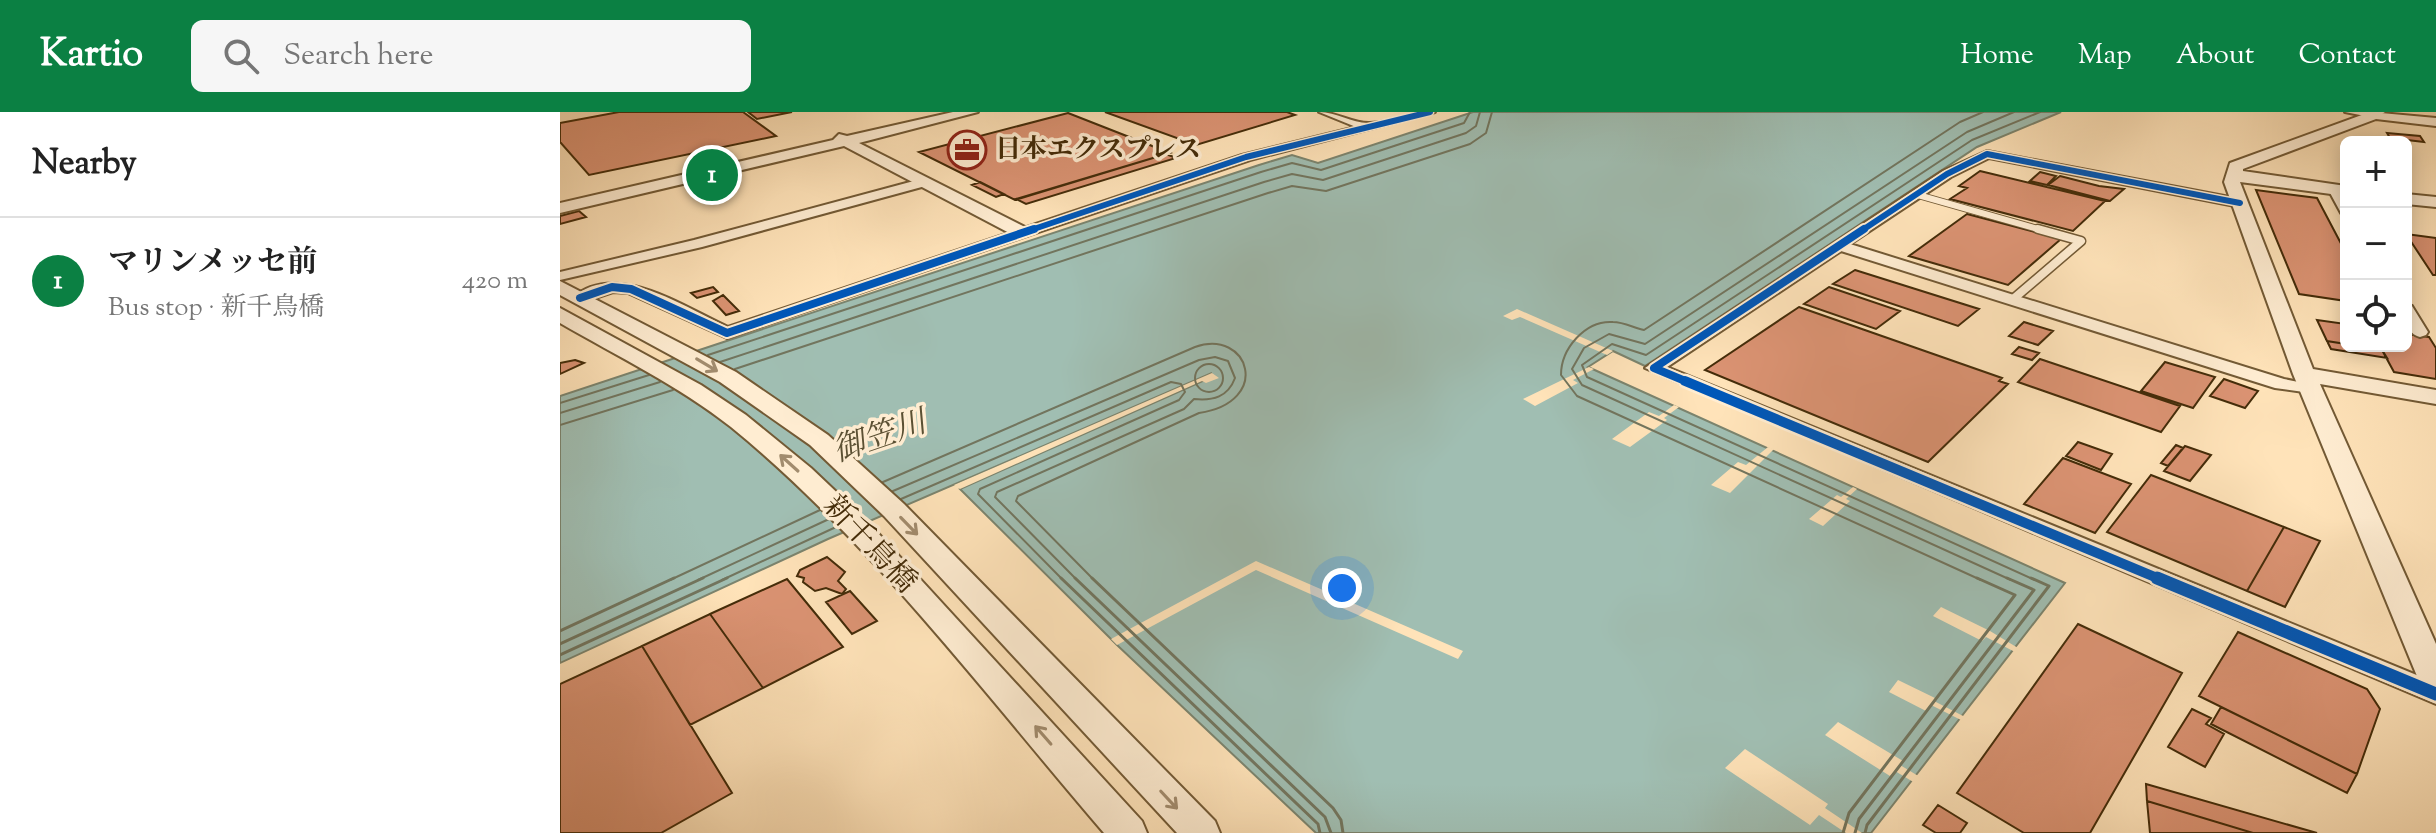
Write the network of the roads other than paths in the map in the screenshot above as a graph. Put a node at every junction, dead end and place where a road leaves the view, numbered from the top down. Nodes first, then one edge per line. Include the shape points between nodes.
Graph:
1 (944, 112) edge
2 (971, 112) edge
3 (1324, 112) edge
4 (1430, 112) edge
5 (2350, 112) edge
6 (2378, 114) edge
7 (2436, 122) edge
8 (1365, 126) junction
9 (841, 139) junction
10 (2234, 175) junction
11 (925, 182) junction
12 (2340, 190) edge
13 (1918, 195) junction
14 (560, 200) edge
15 (2412, 200) edge
16 (2436, 202) edge
17 (2240, 203) junction
18 (560, 208) edge
19 (1021, 232) junction
20 (1841, 246) junction
21 (560, 276) edge
22 (560, 287) edge
23 (580, 298) junction
24 (2012, 300) junction
25 (560, 314) edge
26 (2412, 319) edge
27 (2420, 332) dead end
28 (2308, 382) junction
29 (2436, 397) edge
30 (2436, 681) edge
31 (2436, 694) edge
32 (1128, 833) edge
33 (1201, 833) edge

1 - 9 street
2 - 9 street
3 - 8 street
4 - 8 street
5 - 6 street
6 - 7 street
6 - 10 street via 2236,166
8 - 19 street via 1246,157
9 - 11 street
9 - 14 street
9 - 18 street
10 - 12 street
10 - 17 street
11 - 19 street
11 - 21 street
13 - 17 street via 1987,154
13 - 20 street
13 - 24 lane via 2081,241
15 - 16 street
17 - 28 street
19 - 23 street via 727,333 631,289 612,287
20 - 24 street
20 - 31 street via 1654,368
22 - 23 street, 新千鳥橋
23 -> 33 street, 新千鳥橋 via 750,391 819,440 894,510
24 - 28 street via 2281,384
32 -> 25 street, 新千鳥橋 via 831,501 737,420
26 - 27 street
28 - 29 street
28 - 30 street

